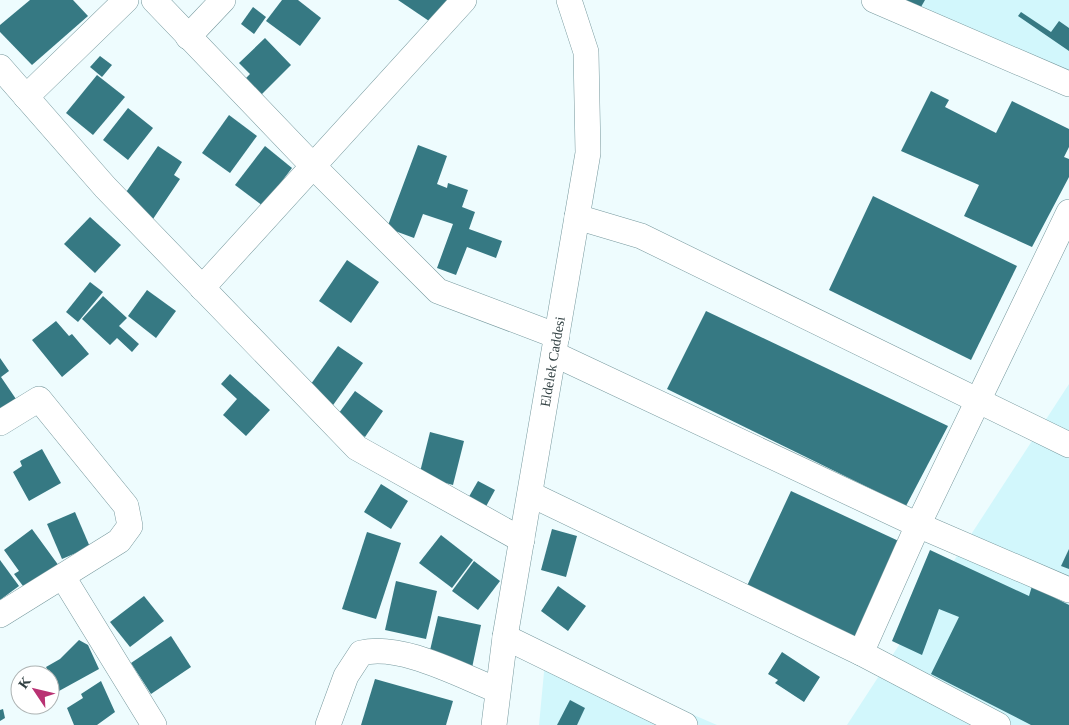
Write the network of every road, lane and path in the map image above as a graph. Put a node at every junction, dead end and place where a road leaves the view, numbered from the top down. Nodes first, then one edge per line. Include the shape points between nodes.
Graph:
1 (126, 0) edge
2 (154, 0) edge
3 (223, 0) edge
4 (464, 0) edge
5 (569, 0) edge
6 (874, 0) edge
7 (188, 37) junction
8 (0, 67) edge
9 (1069, 84) edge
10 (26, 97) junction
11 (313, 166) junction
12 (1069, 212) edge
13 (577, 218) junction
14 (202, 288) junction
15 (555, 345) junction
16 (978, 400) junction
17 (0, 423) edge
18 (1069, 445) edge
19 (530, 494) junction
20 (918, 525) junction
21 (522, 540) junction
22 (63, 578) junction
23 (1069, 590) edge
24 (0, 615) edge
25 (505, 637) junction
26 (861, 654) junction
27 (497, 690) junction
28 (154, 725) edge
29 (328, 725) edge
30 (494, 725) edge
31 (685, 725) edge
32 (998, 725) edge

1 - 10 street
2 - 7 street
3 - 7 street
4 - 11 street
5 - 13 street, Eldelek Caddesi via 586,52 588,153
6 - 9 street
7 - 11 street
8 - 10 street
10 - 14 street via 105,187
11 - 14 street
11 - 15 street via 438,291
12 - 16 street
13 - 15 street, Eldelek Caddesi
13 - 16 street via 640,236
14 - 21 street via 357,448
15 - 19 street, Eldelek Caddesi
15 - 20 street
16 - 18 street
16 - 20 street
17 - 22 street via 39,399 126,506 130,526 119,541
19 - 21 street, Eldelek Caddesi
19 - 26 street
20 - 23 street
20 - 26 street
21 - 25 street, Eldelek Caddesi
22 - 24 street
22 - 28 street
25 - 27 street, Eldelek Caddesi
25 - 31 street
26 - 32 street
27 - 29 street via 402,653 376,650 361,653 346,676
27 - 30 street, Eldelek Caddesi

